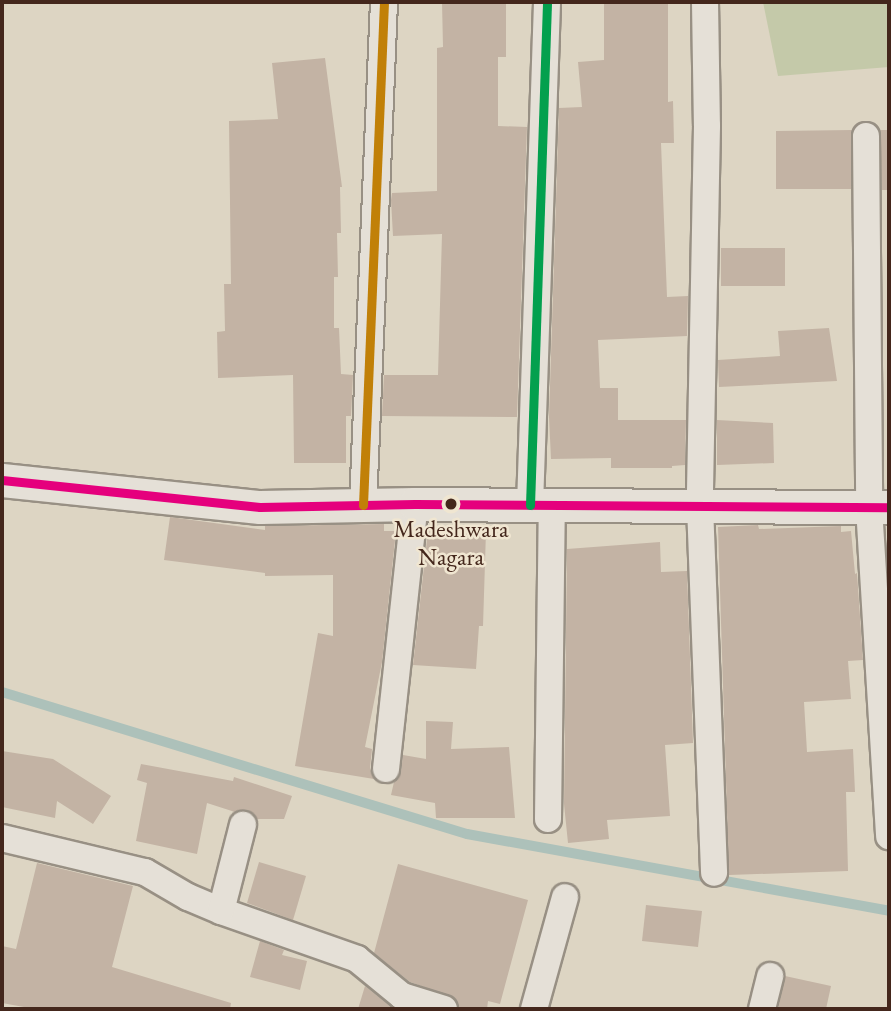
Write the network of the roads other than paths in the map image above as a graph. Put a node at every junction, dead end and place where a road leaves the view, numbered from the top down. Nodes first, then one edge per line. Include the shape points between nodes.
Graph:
1 (384, 2) edge
2 (547, 2) edge
3 (705, 2) edge
4 (866, 136) dead end
5 (2, 480) edge
6 (415, 504) junction
7 (363, 505) junction
8 (541, 505) junction
9 (700, 506) junction
10 (879, 507) edge
11 (386, 769) dead end
12 (548, 819) dead end
13 (243, 825) dead end
14 (889, 836) edge
15 (2, 838) edge
16 (714, 873) dead end
17 (565, 897) dead end
18 (221, 911) junction
19 (770, 976) dead end
20 (444, 1009) edge
21 (534, 1009) edge
22 (762, 1009) edge

1 - 7 street
2 - 8 street
3 - 9 street
4 - 10 street
5 - 7 street via 225,506
6 - 7 street
6 - 8 street
6 - 11 street
8 - 9 street
8 - 12 street
9 - 10 street
9 - 16 street
10 - 14 street
13 - 18 street
15 - 18 street via 145,872
17 - 21 street
18 - 20 street via 357,959 402,996
19 - 22 street

